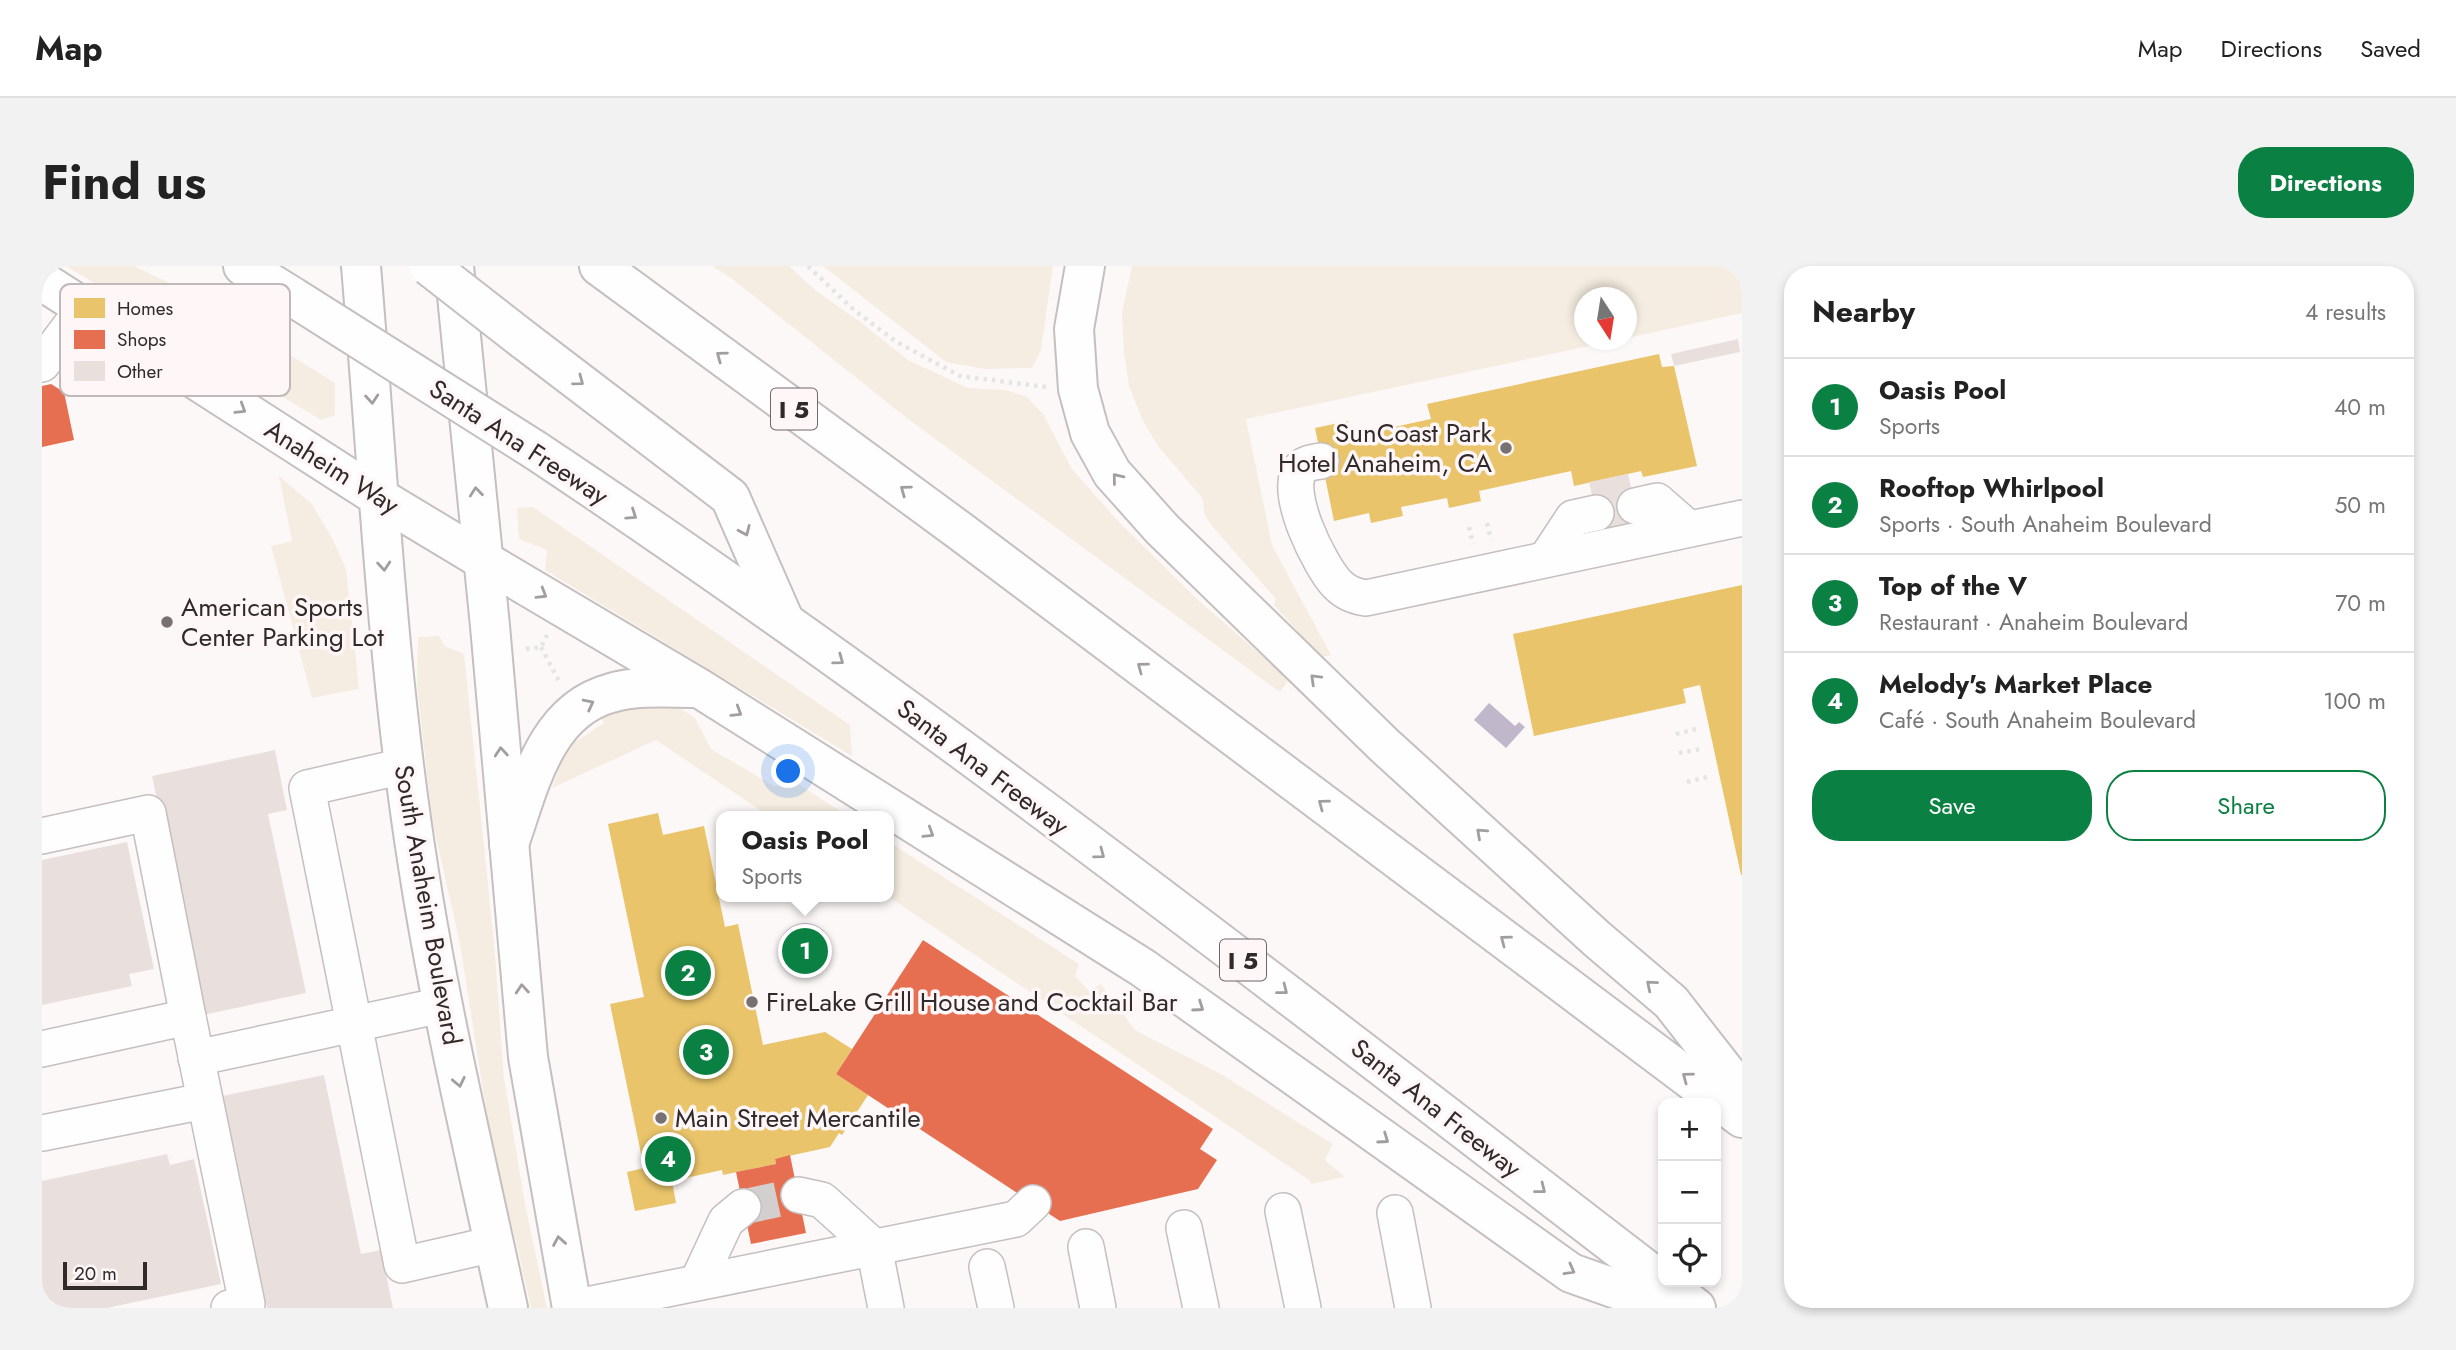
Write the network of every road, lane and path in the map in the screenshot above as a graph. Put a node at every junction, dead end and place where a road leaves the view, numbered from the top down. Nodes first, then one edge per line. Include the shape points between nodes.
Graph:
1 (243, 266) edge
2 (361, 266) edge
3 (429, 266) edge
4 (454, 266) edge
5 (808, 266) edge
6 (1085, 266) edge
7 (612, 273) edge
8 (42, 281) edge
9 (272, 284) edge
10 (60, 293) edge
11 (290, 295) edge
12 (60, 340) edge
13 (42, 364) edge
14 (1078, 390) junction
15 (221, 396) edge
16 (1321, 461) dead end
17 (380, 498) junction
18 (1635, 506) dead end
19 (1596, 513) dead end
20 (1742, 518) edge
21 (1487, 523) dead end
22 (1469, 527) dead end
23 (1689, 529) junction
24 (1492, 544) dead end
25 (1474, 549) dead end
26 (1546, 559) junction
27 (483, 560) junction
28 (784, 620) junction
29 (551, 628) dead end
30 (541, 647) junction
31 (526, 649) dead end
32 (562, 687) dead end
33 (699, 688) junction
34 (1696, 729) dead end
35 (1676, 734) dead end
36 (1701, 748) dead end
37 (1679, 753) dead end
38 (404, 766) junction
39 (1707, 778) dead end
40 (1687, 782) dead end
41 (42, 836) edge
42 (509, 844) junction
43 (442, 1005) junction
44 (188, 1017) junction
45 (354, 1024) junction
46 (42, 1049) edge
47 (196, 1058) junction
48 (1742, 1093) edge
49 (204, 1101) junction
50 (1742, 1118) edge
51 (42, 1133) edge
52 (799, 1195) tunnel mouth
53 (1032, 1203) dead end
54 (743, 1207) tunnel mouth
55 (1283, 1211) dead end
56 (1395, 1213) dead end
57 (1184, 1228) dead end
58 (494, 1244) junction
59 (874, 1247) junction
60 (1086, 1247) dead end
61 (987, 1267) dead end
62 (698, 1281) junction
63 (229, 1308) edge
64 (508, 1308) edge
65 (572, 1308) edge
66 (886, 1308) edge
67 (996, 1308) edge
68 (1098, 1308) edge
69 (1201, 1308) edge
70 (1304, 1308) edge
71 (1413, 1308) edge
72 (1670, 1308) edge
73 (1696, 1308) edge

1 -> 9 main road, Santa Ana Freeway / I 5, bridge
2 -> 17 main road, South Anaheim Boulevard
3 -> 28 main road, bridge via 730,497
27 -> 4 main road
5 - 14 path via 895,341 960,376
6 - 14 main road via 1074,329
50 -> 7 main road, I 5
8 - 10 main road, Anaheim Way
11 -> 28 main road, Santa Ana Freeway / I 5, bridge via 535,450
12 - 13 lane
48 -> 14 main road via 1671,1002 1384,745 1162,530 1099,453
15 -> 17 main road, Anaheim Way
16 - 26 lane via 1299,470 1297,502 1326,568 1351,596 1366,598
17 - 27 main road, Anaheim Way
17 -> 38 main road, South Anaheim Boulevard
18 - 23 lane via 1657,501
19 - 26 lane via 1573,518
20 - 23 lane
21 - 24 path
22 - 25 path
23 - 26 lane
27 -> 33 main road, Anaheim Way
42 -> 27 main road
28 -> 73 main road, Santa Ana Freeway / I 5 via 1232,951
29 - 30 path
30 - 31 path
30 - 32 path
42 -> 33 main road via 542,752 580,707 610,693
33 -> 72 main road, Anaheim Way via 1143,968 1571,1273
34 - 35 path
36 - 37 path
38 - 43 main road, South Anaheim Boulevard
38 - 45 lane via 307,788
39 - 40 path
41 - 44 lane via 148,813
65 -> 42 main road via 528,1057
43 - 45 lane
43 -> 58 main road, South Anaheim Boulevard
44 - 46 lane
44 - 47 lane
45 - 47 lane
45 - 58 lane via 402,1265
47 - 49 lane
49 - 51 lane
49 - 63 lane via 247,1304
52 - 59 lane via 822,1200
53 - 59 lane via 1016,1219
54 - 62 lane via 726,1221
55 - 70 lane
56 - 71 lane
57 - 69 lane
58 - 64 main road, South Anaheim Boulevard
59 - 62 lane
59 - 66 lane
60 - 68 lane
61 - 67 lane
62 - 65 lane

